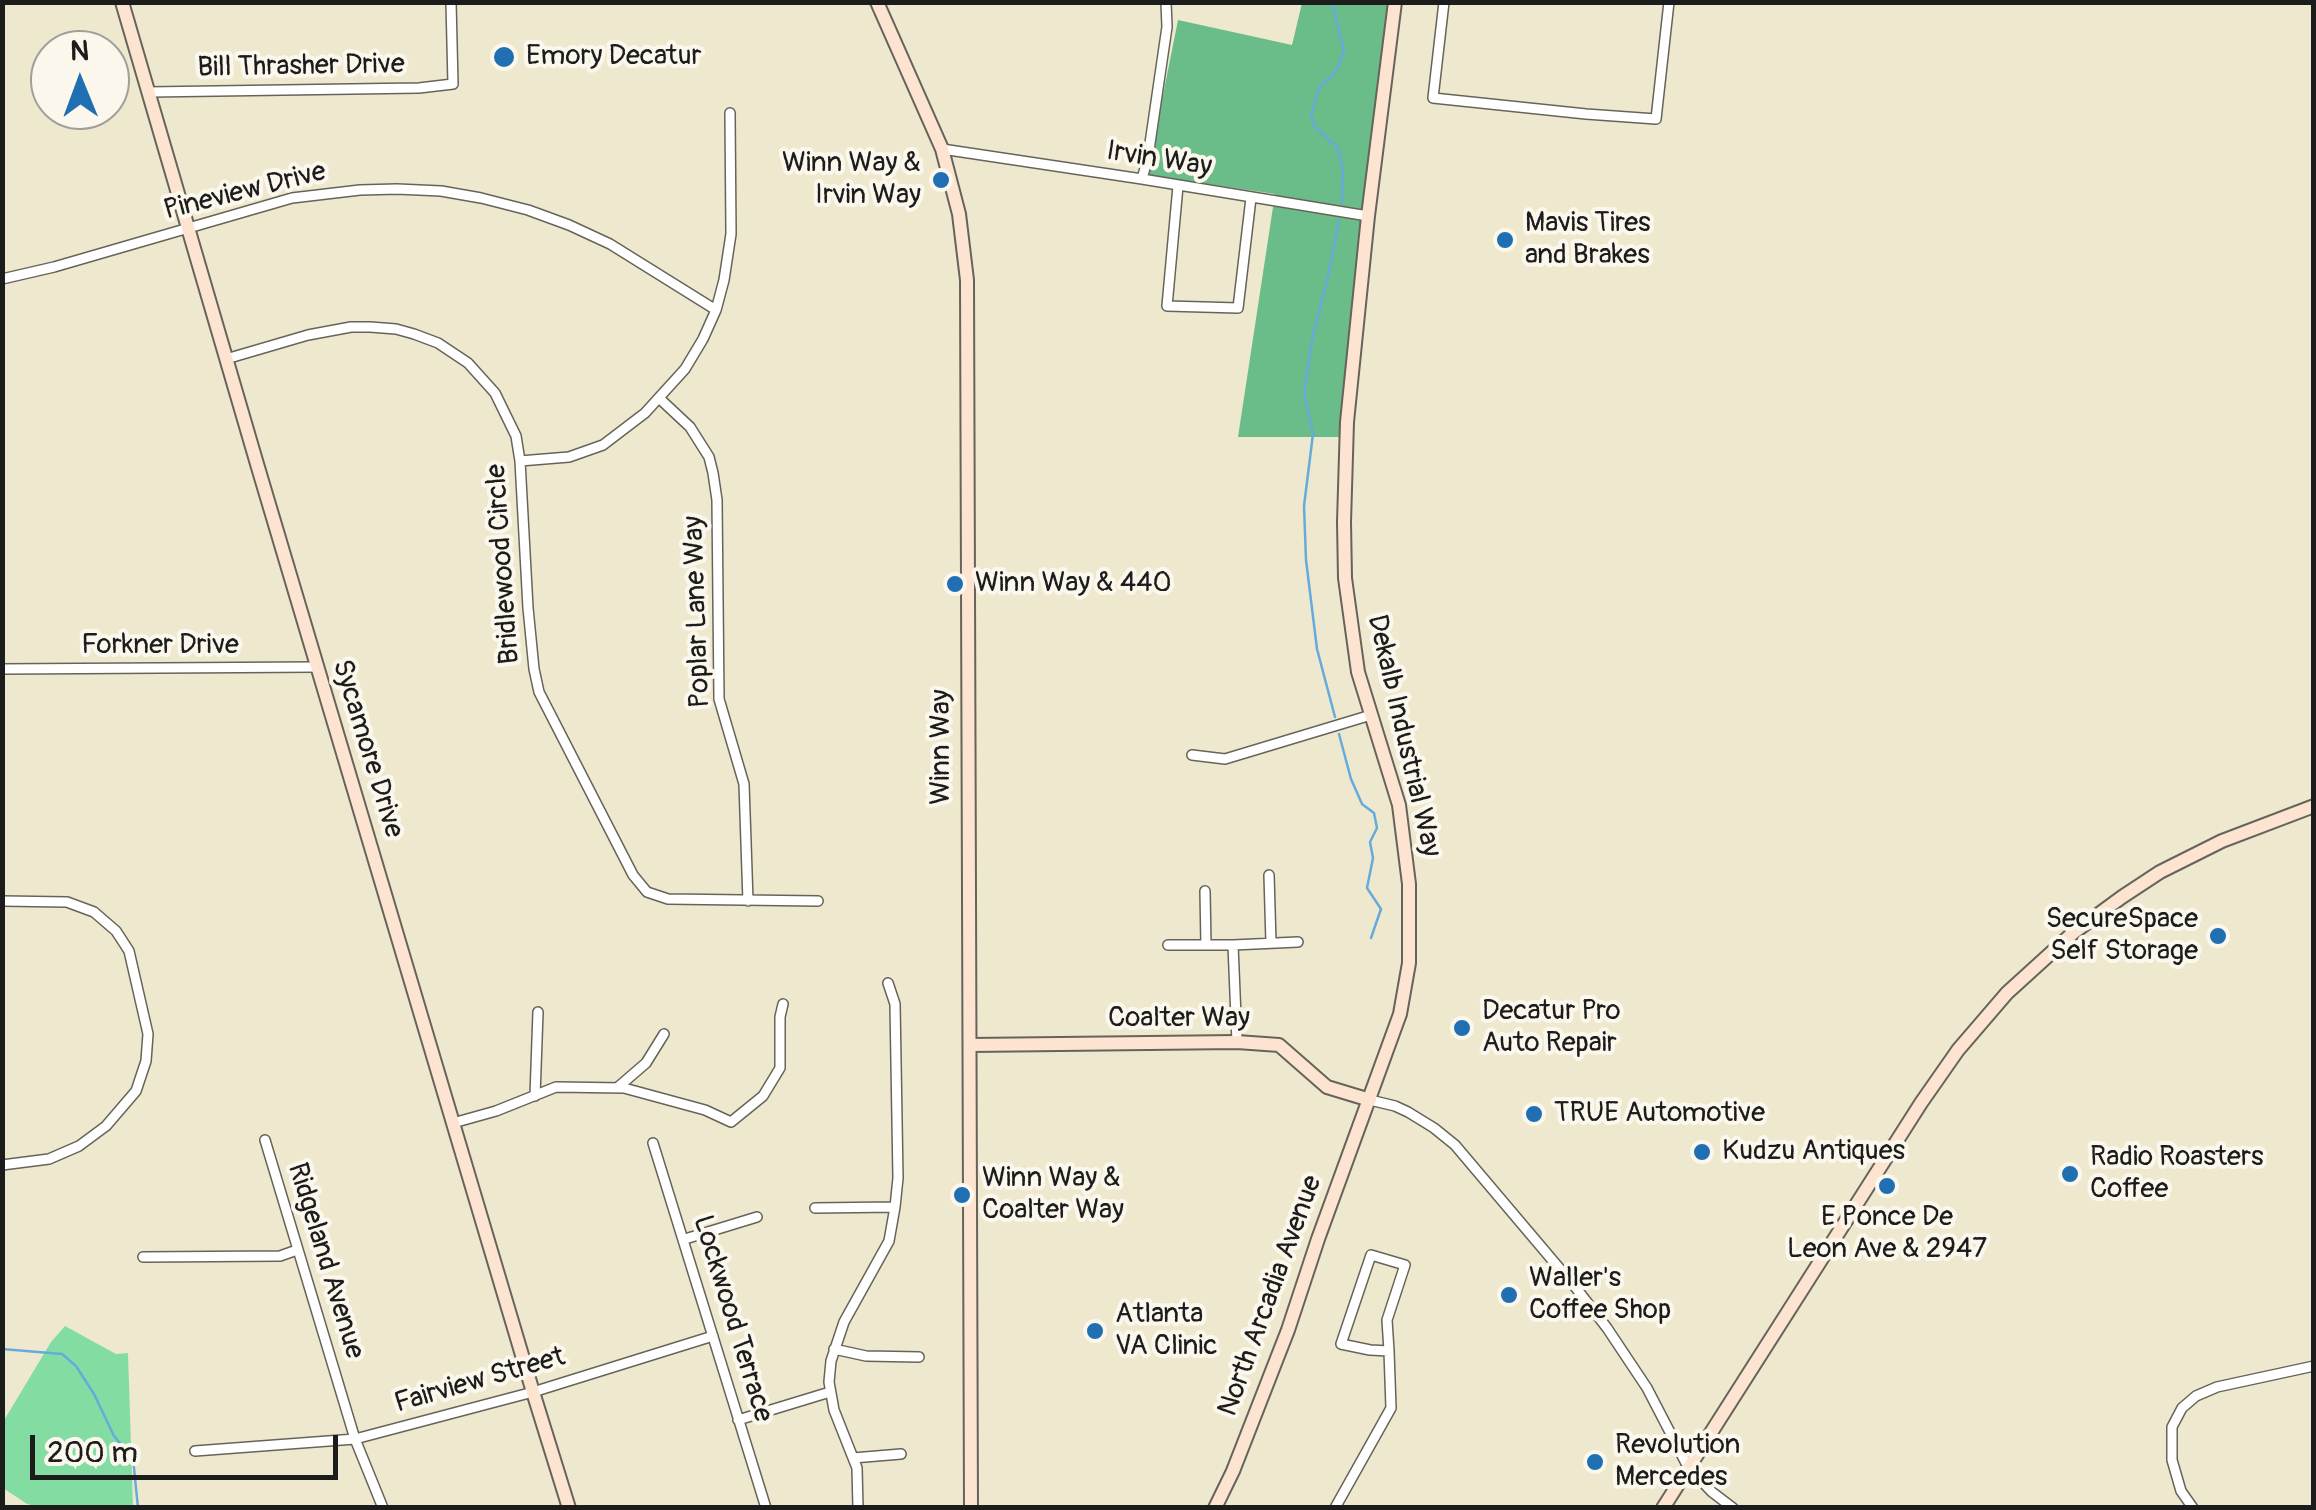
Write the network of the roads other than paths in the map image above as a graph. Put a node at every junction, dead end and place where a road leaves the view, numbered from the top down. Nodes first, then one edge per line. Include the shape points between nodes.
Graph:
1 (122, 2) edge
2 (451, 2) edge
3 (877, 2) edge
4 (1166, 2) edge
5 (1395, 2) edge
6 (1444, 2) edge
7 (1669, 2) edge
8 (150, 92) junction
9 (730, 113) dead end
10 (942, 149) junction
11 (1142, 179) junction
12 (1178, 186) junction
13 (1252, 198) junction
14 (1368, 216) junction
15 (187, 227) junction
16 (2, 279) edge
17 (716, 310) junction
18 (226, 359) junction
19 (659, 398) junction
20 (520, 461) junction
21 (317, 667) junction
22 (2, 669) edge
23 (1371, 716) junction
24 (1192, 755) dead end
25 (2314, 806) edge
26 (1269, 875) dead end
27 (1205, 892) dead end
28 (818, 900) dead end
29 (2, 901) edge
30 (748, 901) junction
31 (1298, 942) dead end
32 (1168, 944) dead end
33 (1271, 944) junction
34 (1206, 945) junction
35 (1234, 945) junction
36 (888, 983) dead end
37 (783, 1004) dead end
38 (538, 1012) dead end
39 (664, 1034) dead end
40 (1237, 1042) junction
41 (970, 1045) junction
42 (617, 1088) junction
43 (535, 1096) junction
44 (1370, 1100) junction
45 (453, 1122) junction
46 (265, 1140) dead end
47 (653, 1144) dead end
48 (2, 1166) edge
49 (896, 1207) junction
50 (815, 1208) dead end
51 (757, 1216) dead end
52 (684, 1239) junction
53 (297, 1250) junction
54 (143, 1257) dead end
55 (713, 1336) junction
56 (834, 1349) junction
57 (1388, 1351) junction
58 (919, 1357) dead end
59 (2314, 1366) edge
60 (532, 1392) junction
61 (830, 1392) junction
62 (738, 1420) junction
63 (355, 1439) junction
64 (195, 1451) dead end
65 (901, 1454) dead end
66 (853, 1458) junction
67 (1688, 1467) junction
68 (382, 1508) edge
69 (569, 1508) edge
70 (766, 1508) edge
71 (858, 1508) edge
72 (971, 1508) edge
73 (1215, 1508) edge
74 (1336, 1508) edge
75 (1662, 1508) edge
76 (1733, 1508) edge
77 (2193, 1508) edge

1 - 8 street, Sycamore Drive
2 - 8 street, Bill Thrasher Drive via 453,84
3 - 10 street, Winn Way
4 - 11 street
5 - 14 street, Dekalb Industrial Way
6 - 7 street via 1433,98 1656,119
8 - 15 street, Sycamore Drive
9 - 17 street via 731,234
10 - 11 street, Irvin Way
10 - 41 street, Winn Way via 967,280
11 - 12 street, Irvin Way
12 - 13 street, Irvin Way
12 - 13 street via 1168,306 1238,308
13 - 14 street, Irvin Way
14 - 23 street, Dekalb Industrial Way via 1344,522 1350,622
15 - 16 street, Pineview Drive
15 - 17 street, Pineview Drive via 292,198 360,190 481,198 570,224
15 - 18 street, Sycamore Drive
17 - 19 street via 685,369
18 - 20 street, Bridlewood Circle via 351,328 414,334 452,351 483,377 507,413
18 - 21 street, Sycamore Drive
19 - 20 street via 603,445 569,457
19 - 30 street, Poplar Lane Way via 709,457 718,500 719,699 744,784
20 - 30 street, Bridlewood Circle via 539,692 633,875 647,892 668,899
21 - 22 street, Forkner Drive
21 - 45 street, Sycamore Drive
23 - 24 street via 1225,759
23 - 44 street, Dekalb Industrial Way via 1398,805 1410,884 1409,963 1400,1014
25 - 67 street via 2160,872 2092,918 2007,993 1934,1084
26 - 33 street
27 - 34 street
28 - 30 street, Bridlewood Circle
29 - 48 street via 67,902 94,912 116,931 129,951 148,1034 136,1090 106,1126 49,1159
31 - 33 street
32 - 34 street
33 - 35 street
34 - 35 street
35 - 40 street
36 - 49 street via 895,1004
37 - 42 street via 780,1068 763,1096 731,1122
38 - 43 street
39 - 42 street via 646,1063
40 - 41 street, Coalter Way
40 - 44 street, Coalter Way via 1280,1044 1326,1087
41 - 72 street, Winn Way
42 - 43 street via 556,1087
43 - 45 street
44 - 67 street via 1434,1128 1478,1171 1626,1354
44 - 73 street, North Arcadia Avenue via 1288,1330
45 - 60 street, Sycamore Drive
46 - 53 street, Ridgeland Avenue
47 - 52 street, Lockwood Terrace
49 - 50 street
49 - 56 street via 889,1240
51 - 52 street
52 - 55 street, Lockwood Terrace
53 - 54 street via 280,1256
53 - 63 street, Ridgeland Avenue
55 - 60 street, Fairview Street
55 - 62 street, Lockwood Terrace
56 - 58 street
56 - 61 street
57 - 57 street via 1387,1320 1405,1265 1371,1255 1341,1344
57 - 74 street via 1391,1408
59 - 77 street via 2217,1388 2182,1408 2172,1427 2171,1457
60 - 63 street, Fairview Street
60 - 69 street, Sycamore Drive
61 - 62 street
61 - 66 street
62 - 70 street, Lockwood Terrace
63 - 64 street, Fairview Street
63 - 68 street, Ridgeland Avenue
65 - 66 street
66 - 71 street
67 - 75 street
67 - 76 street

